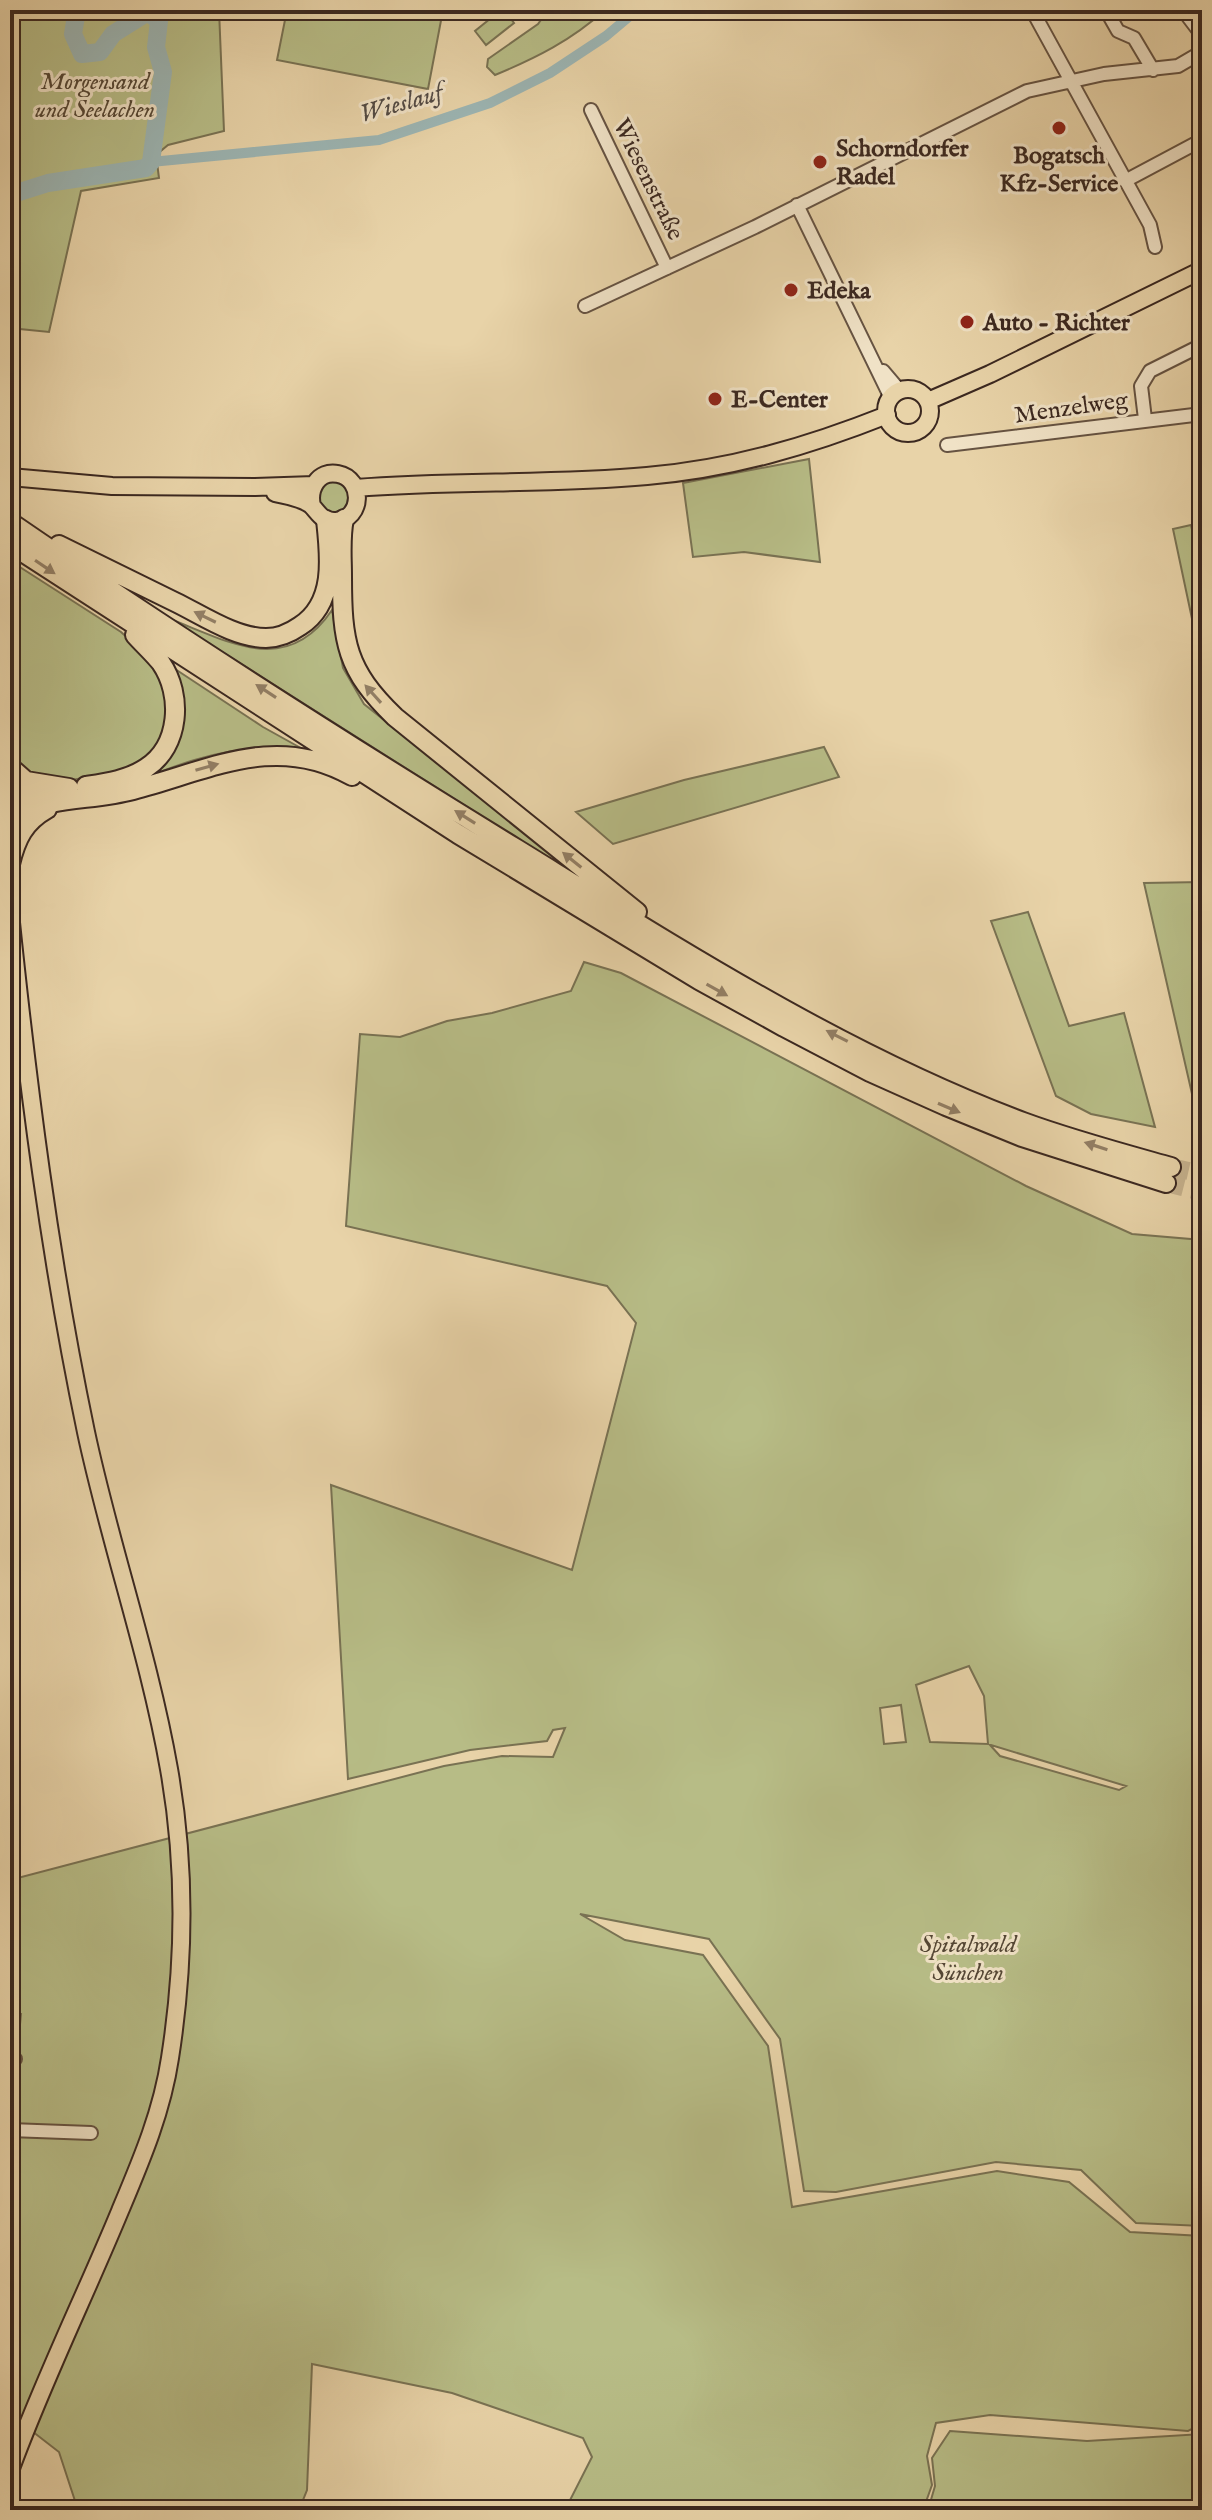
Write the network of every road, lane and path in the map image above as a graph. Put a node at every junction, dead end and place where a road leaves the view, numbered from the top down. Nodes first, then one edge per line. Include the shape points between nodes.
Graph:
1 (1032, 10) edge
2 (1106, 10) edge
3 (1183, 10) edge
4 (1202, 35) edge
5 (1202, 52) edge
6 (1153, 70) junction
7 (1070, 81) junction
8 (591, 110) dead end
9 (1202, 140) edge
10 (1125, 181) junction
11 (797, 205) junction
12 (1155, 247) dead end
13 (667, 268) junction
14 (1202, 270) edge
15 (585, 306) dead end
16 (1202, 345) edge
17 (896, 394) junction
18 (929, 404) junction
19 (1202, 414) edge
20 (1145, 419) junction
21 (889, 420) junction
22 (947, 445) dead end
23 (10, 477) edge
24 (314, 485) junction
25 (255, 487) junction
26 (356, 496) junction
27 (312, 506) junction
28 (335, 519) junction
29 (10, 522) edge
30 (10, 544) edge
31 (87, 576) junction
32 (124, 620) junction
33 (10, 767) edge
34 (70, 794) junction
35 (402, 798) junction
36 (14, 804) edge
37 (10, 864) edge
38 (10, 913) edge
39 (674, 946) junction
40 (10, 2130) edge
41 (91, 2133) dead end
42 (10, 2471) edge

1 - 7 street
2 - 6 street via 1118,31 1134,38
3 - 4 street
5 - 6 street, Wiesenstraße via 1178,66
6 - 7 street, Wiesenstraße
7 - 10 street
7 - 11 street, Wiesenstraße via 1027,91
8 - 13 street, Wiesenstraße
9 - 10 street
10 - 12 street via 1150,225
11 - 13 street, Wiesenstraße
11 - 17 street
13 - 15 street, Wiesenstraße
14 - 18 main road
16 - 20 street via 1150,371 1141,386
17 - 18 main road via 919,392
17 - 21 main road
18 - 21 main road via 927,422 917,431 903,432
19 - 20 street, Menzelweg
20 - 22 street, Menzelweg
21 - 26 main road via 767,457 648,476 414,483
23 - 25 main road via 112,486
24 - 25 main road
24 - 26 main road via 325,475 339,474
24 - 27 main road
25 - 27 main road
26 - 28 main road via 352,513
27 - 28 main road
28 -> 31 highway via 325,594 311,619 289,633 266,638 246,634
39 -> 28 highway via 661,930 395,717 363,683 343,630 342,560
29 - 31 highway
30 -> 31 highway
31 - 32 highway
39 -> 31 highway
32 - 34 highway via 167,675 176,709 171,736 156,761 143,770
32 - 35 highway
33 - 34 highway via 26,781
34 -> 35 highway via 133,790 242,758 279,755 345,771
34 - 36 highway via 37,795
34 - 37 highway via 26,824
35 -> 39 highway via 699,980 870,1072 1022,1137 1169,1175 906,1071
38 - 42 main road via 62,1316 169,1769 182,1900 178,2000 155,2125
40 - 41 street

